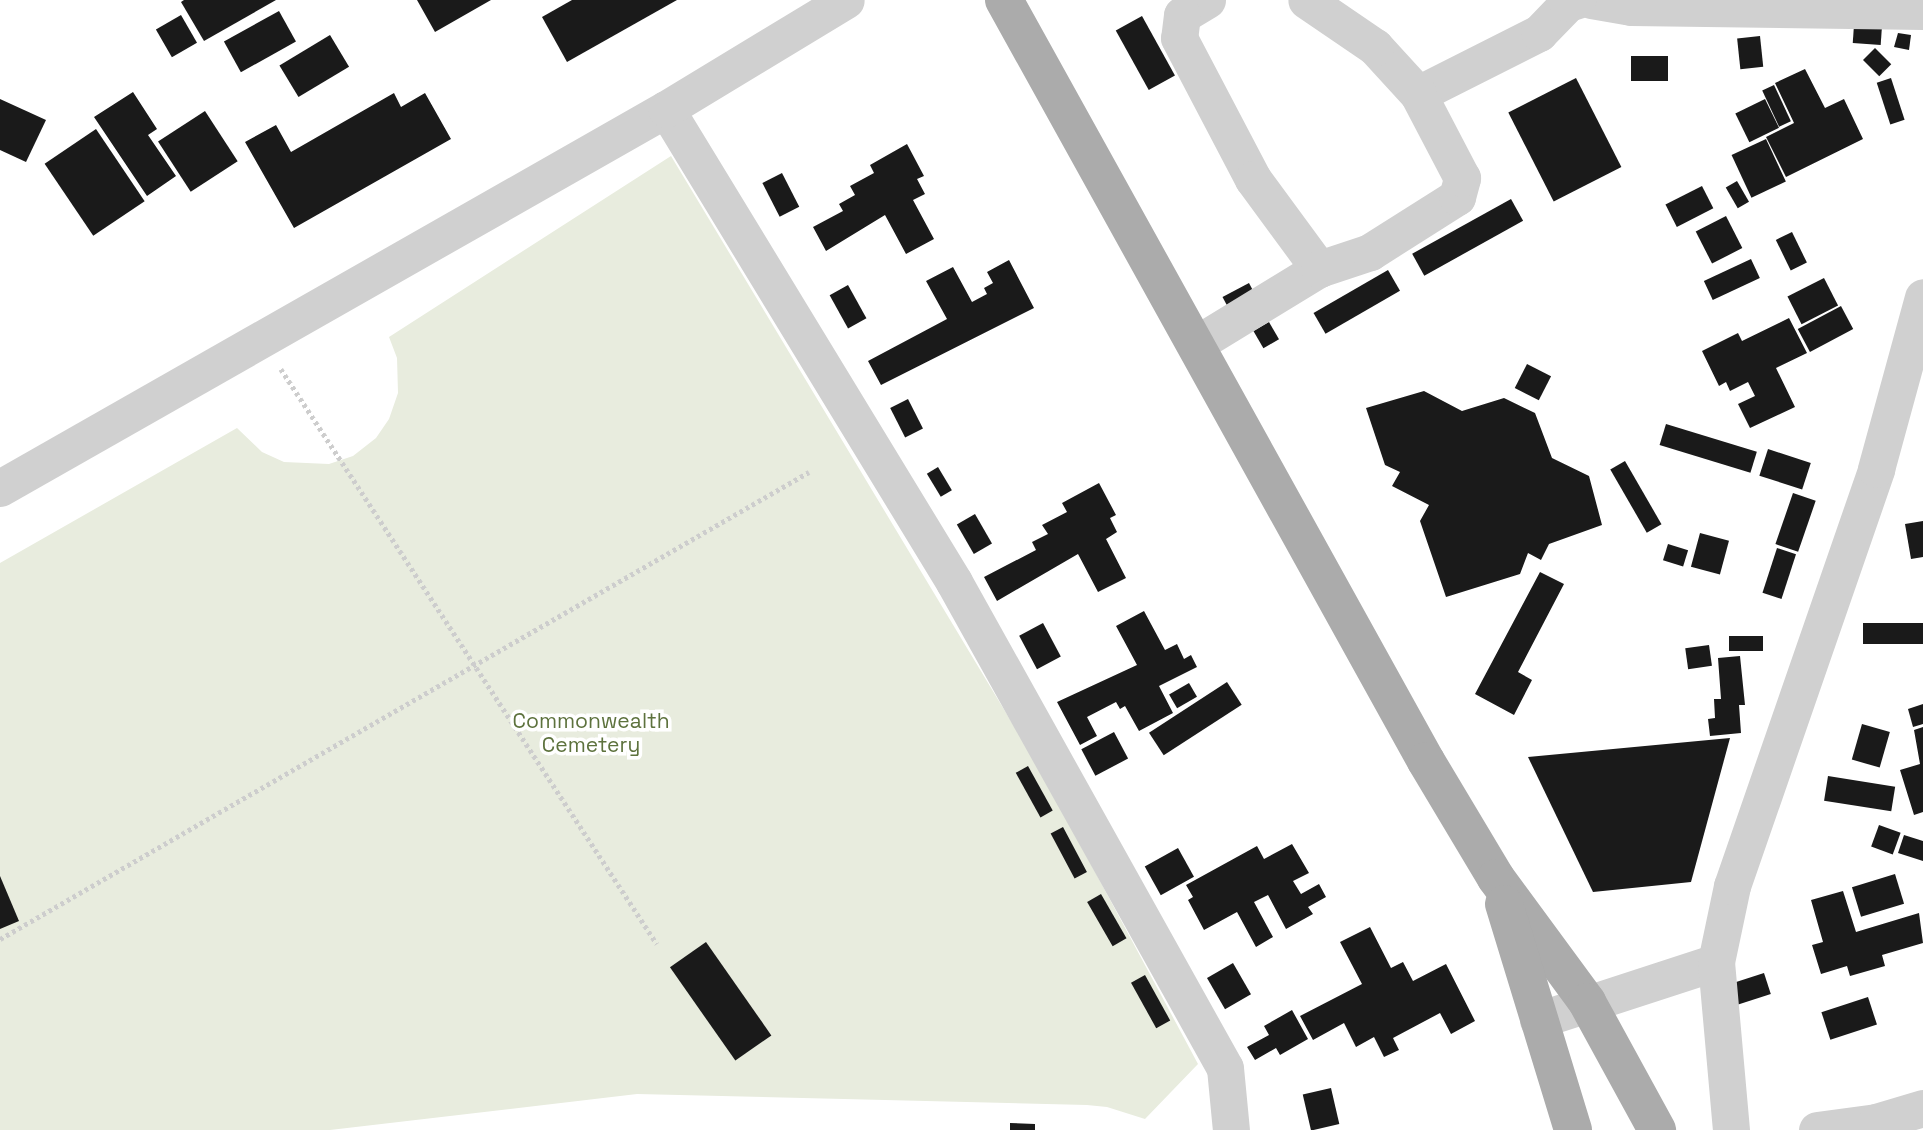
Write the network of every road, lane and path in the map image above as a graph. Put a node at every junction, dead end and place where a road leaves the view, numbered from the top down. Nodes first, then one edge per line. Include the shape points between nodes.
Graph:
1 (846, 0) edge
2 (1004, 0) edge
3 (1207, 0) edge
4 (1306, 0) edge
5 (1576, 1) edge
6 (1923, 11) edge
7 (1418, 94) junction
8 (666, 109) junction
9 (1319, 269) junction
10 (1922, 311) edge
11 (262, 340) junction
12 (1196, 344) junction
13 (809, 472) dead end
14 (0, 488) edge
15 (474, 661) junction
16 (1496, 878) junction
17 (0, 939) edge
18 (657, 944) dead end
19 (1716, 962) junction
20 (1587, 1002) junction
21 (1538, 1020) junction
22 (1923, 1108) edge
23 (1231, 1130) edge
24 (1573, 1130) edge
25 (1657, 1130) edge
26 (1731, 1130) edge
27 (1817, 1130) edge

1 - 8 street
2 - 12 main road
3 - 9 street via 1182,15 1179,38 1253,179
4 - 7 street via 1375,47
5 - 6 street via 1631,7
5 - 7 street via 1539,33
7 - 9 street via 1462,178 1457,197 1370,252
8 - 11 street
8 - 23 street via 954,582 1225,1068
9 - 12 street
10 - 19 street via 1876,469 1732,886
11 - 14 street
11 - 15 path
12 - 16 main road
13 - 15 path
15 - 17 path
15 - 18 path
16 - 20 main road
16 - 21 main road
19 - 20 street
19 - 26 street
20 - 21 street
20 - 25 main road
21 - 24 main road
22 - 27 street via 1876,1122

